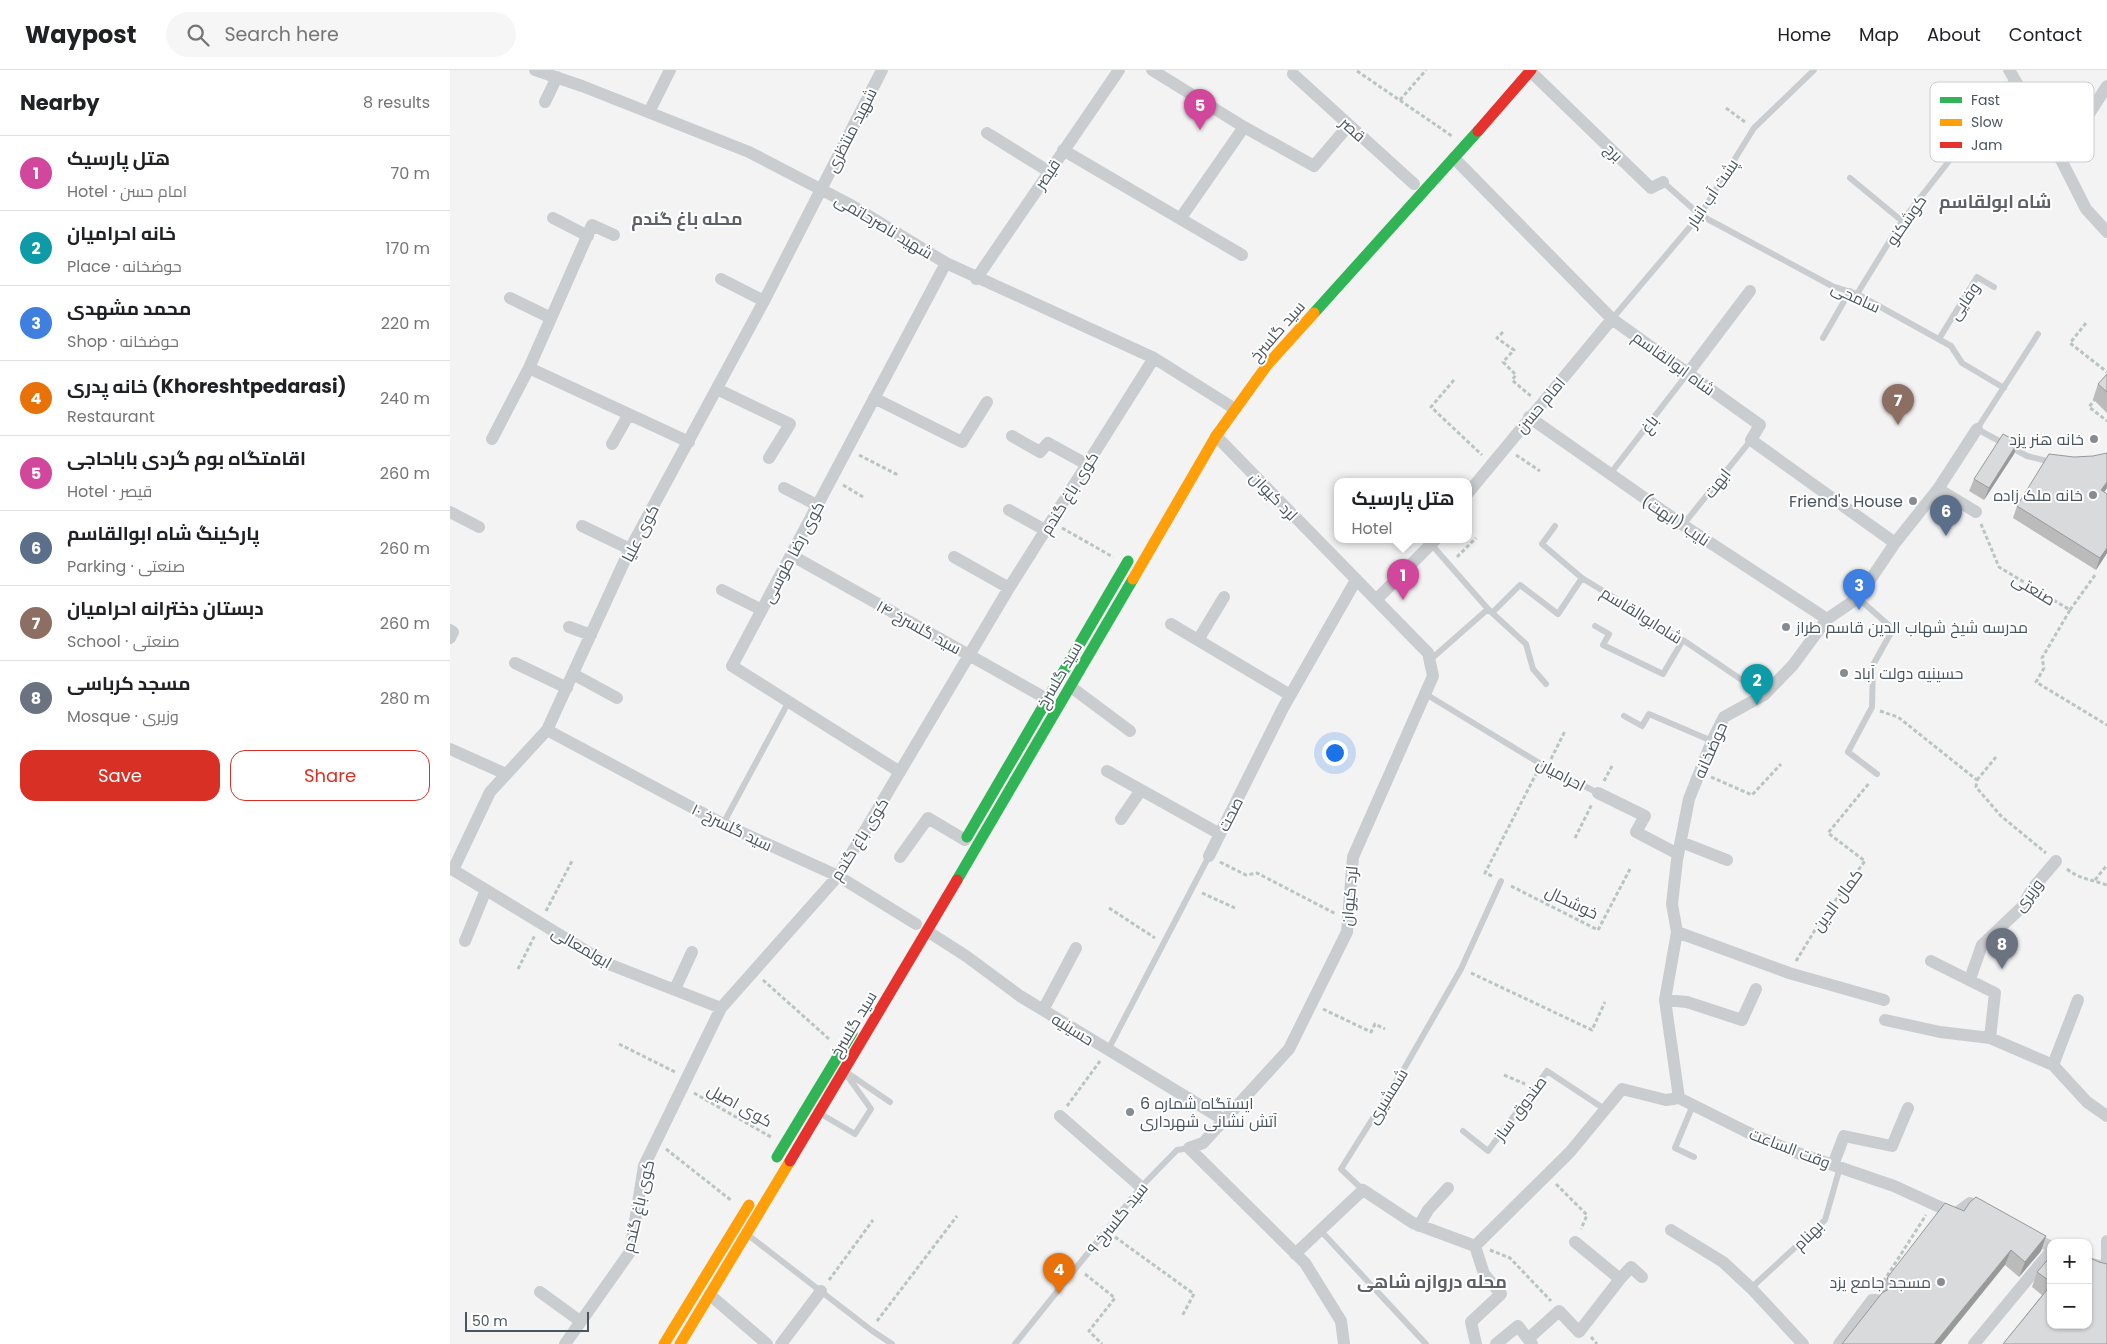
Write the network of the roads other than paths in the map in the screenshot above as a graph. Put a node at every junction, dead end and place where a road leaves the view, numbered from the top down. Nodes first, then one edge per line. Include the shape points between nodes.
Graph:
1 (535, 70) edge
2 (670, 70) edge
3 (882, 70) edge
4 (1152, 70) edge
5 (1530, 70) edge
6 (1814, 70) edge
7 (1116, 71) edge
8 (1293, 74) dead end
9 (557, 77) junction
10 (2107, 86) edge
11 (546, 102) dead end
12 (2102, 104) edge
13 (649, 112) junction
14 (2094, 114) edge
15 (1349, 125) junction
16 (1244, 127) junction
17 (987, 133) dead end
18 (1063, 150) junction
19 (1454, 158) junction
20 (1946, 162) edge
21 (2062, 162) edge
22 (1048, 171) junction
23 (1850, 178) dead end
24 (1663, 182) joint
25 (1414, 184) dead end
26 (820, 189) junction
27 (1700, 216) junction
28 (552, 218) dead end
29 (1180, 219) junction
30 (1902, 221) junction
31 (2107, 232) edge
32 (614, 235) dead end
33 (588, 236) junction
34 (1242, 255) dead end
35 (946, 264) junction
36 (722, 279) dead end
37 (976, 279) junction
38 (1994, 288) dead end
39 (1750, 291) dead end
40 (1850, 291) junction
41 (1857, 294) junction
42 (510, 298) dead end
43 (764, 301) junction
44 (551, 318) junction
45 (1612, 319) junction
46 (2038, 334) dead end
47 (1824, 338) dead end
48 (1939, 339) junction
49 (1154, 358) junction
50 (529, 368) junction
51 (1688, 373) junction
52 (2004, 388) junction
53 (717, 389) junction
54 (874, 398) junction
55 (1230, 401) junction
56 (987, 402) dead end
57 (629, 414) junction
58 (1215, 414) dead end
59 (1529, 417) junction
60 (1977, 429) junction
61 (1211, 432) junction
62 (1012, 436) dead end
63 (492, 439) dead end
64 (1750, 440) junction
65 (688, 442) junction
66 (612, 444) dead end
67 (770, 458) dead end
68 (2056, 462) edge
69 (1086, 464) junction
70 (1610, 474) junction
71 (784, 488) dead end
72 (1472, 488) edge
73 (1938, 489) junction
74 (817, 505) junction
75 (1009, 510) dead end
76 (450, 512) edge
77 (1976, 512) road end
78 (582, 526) dead end
79 (1048, 526) junction
80 (1556, 526) dead end
81 (1683, 526) junction
82 (479, 527) dead end
83 (1433, 543) edge
84 (1435, 543) edge
85 (1896, 543) junction
86 (630, 549) junction
87 (1135, 550) dead end
88 (791, 555) junction
89 (954, 557) dead end
90 (1582, 578) junction
91 (1356, 580) junction
92 (1009, 588) junction
93 (722, 590) dead end
94 (1224, 597) dead end
95 (1858, 598) junction
96 (1376, 600) junction
97 (762, 610) junction
98 (1490, 611) junction
99 (1826, 619) junction
100 (1171, 624) dead end
101 (1595, 626) dead end
102 (570, 627) dead end
103 (450, 630) edge
104 (591, 636) junction
105 (450, 638) edge
106 (1198, 640) junction
107 (1683, 640) junction
108 (968, 655) junction
109 (1429, 661) junction
110 (515, 663) dead end
111 (574, 674) junction
112 (1546, 684) dead end
113 (1071, 687) junction
114 (567, 688) junction
115 (1424, 693) junction
116 (1764, 694) junction
117 (1290, 695) junction
118 (617, 698) dead end
119 (1047, 699) junction
120 (789, 701) junction
121 (1624, 716) dead end
122 (547, 730) junction
123 (1130, 731) dead end
124 (1712, 740) junction
125 (450, 749) edge
126 (1107, 771) dead end
127 (900, 772) junction
128 (506, 774) junction
129 (1877, 774) road end
130 (1141, 790) junction
131 (1598, 793) joint
132 (1121, 820) dead end
133 (723, 824) junction
134 (1220, 834) junction
135 (962, 845) joint
136 (1680, 848) junction
137 (1209, 856) joint
138 (900, 857) dead end
139 (1728, 860) dead end
140 (2056, 861) road end
141 (452, 869) edge
142 (838, 876) junction
143 (1501, 881) road end
144 (486, 890) junction
145 (919, 926) junction
146 (1677, 932) junction
147 (465, 941) dead end
148 (1076, 948) dead end
149 (692, 952) dead end
150 (1931, 961) dead end
151 (1970, 979) junction
152 (675, 989) junction
153 (1756, 989) dead end
154 (1665, 1000) junction
155 (1884, 1000) dead end
156 (2078, 1000) dead end
157 (722, 1008) junction
158 (1043, 1010) junction
159 (860, 1020) dead end
160 (1885, 1020) dead end
161 (1990, 1038) junction
162 (1108, 1050) junction
163 (833, 1063) junction
164 (2053, 1066) junction
165 (844, 1071) junction
166 (1679, 1098) junction
167 (890, 1102) dead end
168 (1693, 1105) junction
169 (807, 1106) junction
170 (1908, 1108) dead end
171 (1606, 1110) junction
172 (819, 1113) junction
173 (1060, 1116) road end
174 (2107, 1116) edge
175 (1224, 1120) junction
176 (1463, 1131) dead end
177 (1189, 1148) junction
178 (1694, 1157) dead end
179 (1837, 1166) junction
180 (770, 1169) dead end
181 (1141, 1187) junction
182 (1448, 1188) dead end
183 (1363, 1190) junction
184 (755, 1194) dead end
185 (1994, 1216) edge
186 (1419, 1226) junction
187 (1320, 1230) junction
188 (1670, 1230) dead end
189 (2018, 1230) edge
190 (746, 1234) junction
191 (2107, 1241) edge
192 (1576, 1242) road end
193 (2047, 1245) edge
194 (1474, 1246) junction
195 (1295, 1254) junction
196 (2047, 1256) edge
197 (2092, 1264) edge
198 (2107, 1268) edge
199 (1642, 1277) dead end
200 (1620, 1279) junction
201 (1752, 1288) junction
202 (821, 1291) junction
203 (540, 1292) dead end
204 (710, 1296) junction
205 (1874, 1300) edge
206 (580, 1321) junction
207 (1530, 1341) edge
208 (565, 1344) edge
209 (664, 1344) edge
210 (680, 1344) edge
211 (767, 1344) edge
212 (781, 1344) edge
213 (892, 1344) edge
214 (1015, 1344) edge
215 (1344, 1344) edge
216 (1426, 1344) edge
217 (1476, 1344) edge
218 (1496, 1344) edge
219 (1804, 1344) edge
220 (1839, 1344) edge
221 (1974, 1344) edge

1 - 9 street, شهید ناصرحاتمی
2 - 13 street
3 - 26 street, شهید منتظری
4 - 16 street
5 - 19 main road, سید گلسرخ
5 - 24 street, برج via 1651,188
6 - 27 lane, پشت آب انبار via 1754,128
7 - 18 street, قیصر
8 - 15 street, قصر
9 - 11 street
9 - 13 street, شهید ناصرحاتمی
10 - 12 street
12 - 14 street
13 - 26 street, شهید ناصرحاتمی via 749,152
15 - 16 street via 1314,166
15 - 25 street, قصر
16 - 29 street
17 - 22 street
18 - 22 street, قیصر
18 - 29 street
19 - 45 street, شاه ابوالقاسم
19 - 55 main road, سید گلسرخ via 1268,364
20 - 30 lane, کوشکنو
21 - 31 street via 2086,209
22 - 37 street, قیصر
23 - 30 lane
24 - 27 lane, برج
26 - 35 street, شهید ناصرحاتمی
26 - 43 street, کوی علیا
27 - 40 lane, سامحی via 1832,286
27 - 45 lane, پشت آب انبار
28 - 33 street
29 - 34 street
30 - 41 lane, کوشکنو
32 - 33 street via 592,225
33 - 44 street
35 - 37 street, شهید ناصرحاتمی
35 - 54 street, کوی رضا طوسی
36 - 43 street
37 - 49 street, شهید ناصرحاتمی
38 - 48 lane, وفایی via 1977,277
39 - 51 street
40 - 41 lane, سامحی
40 - 47 lane
41 - 48 lane, سامحی
42 - 44 street
43 - 53 street, کوی علیا
44 - 50 street
45 - 51 street, شاه ابوالقاسم
45 - 59 street, امام حسن
46 - 52 lane
48 - 52 lane, سامحی via 1951,346 1962,363
49 - 55 street, شهید ناصرحاتمی
49 - 69 street, کوی باغ گندم
50 - 57 street
50 - 63 street
51 - 64 street, شاه ابوالقاسم via 1760,425
51 - 70 lane, باغ
52 - 60 lane
53 - 65 street, کوی علیا
53 - 67 street via 790,424
54 - 56 street via 962,442
54 - 74 street, کوی رضا طوسی
55 - 58 main road, سید گلسرخ
55 - 61 main road, سید گلسرخ
57 - 65 street
57 - 66 street
59 - 70 street, نایب (ابهت)
59 - 72 street, امام حسن
60 - 68 lane via 2027,456
60 - 73 street
61 - 91 street, لرد کیوان
61 - 113 main road, سید گلسرخ
62 - 69 street via 1040,452 1048,443
64 - 81 lane, ابهت
64 - 85 street
65 - 86 street, کوی علیا
69 - 79 street, کوی باغ گندم
70 - 81 street, نایب (ابهت)
71 - 74 street
73 - 77 street
73 - 85 street
74 - 88 street, کوی رضا طوسی
75 - 79 street
76 - 82 street
78 - 86 street
79 - 92 street, کوی باغ گندم
80 - 90 lane, شاه‌ابوالقاسم via 1542,544
81 - 99 street, نایب (ابهت)
83 - 96 street
84 - 98 lane via 1449,565
85 - 95 street
86 - 104 street, کوی علیا
87 - 119 main road, سید گلسرخ
88 - 97 street, کوی رضا طوسی
88 - 108 street, سید گلسرخ ۱۴
89 - 92 street
90 - 98 lane via 1558,614 1520,585
90 - 107 lane, شاه‌ابوالقاسم
91 - 96 street, لرد کیوان
91 - 117 street, صحت
92 - 108 street, کوی باغ گندم
93 - 97 street
94 - 106 street
95 - 99 street, حوضخانه
95 - 129 lane via 1893,629 1873,665 1872,708 1848,752
96 - 109 street, لرد کیوان via 1428,653
97 - 120 street, کوی رضا طوسی via 732,666
98 - 109 lane
98 - 112 lane via 1526,644 1533,669
99 - 116 street, حوضخانه via 1793,665
100 - 106 street
101 - 107 lane via 1609,634 1602,645 1662,674
102 - 104 street
103 - 105 street via 453,632
104 - 111 street, کوی علیا
106 - 117 street
107 - 116 lane, شاه‌ابوالقاسم
108 - 119 street, سید گلسرخ ۱۴
108 - 127 street, کوی باغ گندم
109 - 115 street, لرد کیوان via 1433,676
110 - 114 street
111 - 114 street, کوی علیا
111 - 118 street
113 - 123 street
113 - 145 main road, سید گلسرخ
114 - 122 street, کوی علیا
115 - 131 lane, احرامیان via 1544,765
115 - 175 street, لرد کیوان via 1353,857 1347,932 1289,1049
116 - 124 street, حوضخانه via 1724,717
117 - 134 street, صحت
119 - 135 main road, سید گلسرخ
120 - 127 street, کوی رضا طوسی
120 - 133 lane
121 - 124 lane via 1642,726 1649,714
122 - 128 street, کوی علیا
122 - 133 street, سید گلسرخ ۱۰
124 - 136 street, حوضخانه via 1689,799
125 - 128 street
126 - 130 street
127 - 142 street, کوی باغ گندم
128 - 141 street, کوی علیا via 490,792
130 - 132 street
130 - 134 street
131 - 136 street, احرامیان via 1645,816 1636,832
133 - 142 street, سید گلسرخ ۱۰
134 - 137 street, صحت
135 - 138 street via 928,818
136 - 139 street
136 - 146 street, حوضخانه via 1672,904
137 - 162 lane, صحت
140 - 151 street, وزیری via 2022,907 1982,945
141 - 144 street, ابولمعالی
142 - 145 street, سید گلسرخ ۱۰
142 - 157 street, کوی باغ گندم
143 - 183 lane, شمشیری via 1461,969 1341,1169
144 - 147 street
144 - 152 street, ابولمعالی via 606,963
145 - 158 street, حسینیه
145 - 165 main road, سید گلسرخ
146 - 154 street
146 - 155 street via 1765,969 1789,972
148 - 158 street
149 - 152 street
150 - 151 street
151 - 161 street via 1995,993
152 - 157 street, ابولمعالی
153 - 154 street via 1742,1020 1688,1002
154 - 166 street
156 - 164 street
157 - 206 street, کوی باغ گندم via 644,1166 630,1252
158 - 162 street, حسینیه
159 - 163 main road, سید گلسرخ
160 - 161 street via 1940,1032
161 - 164 street
162 - 175 street, حسینیه
163 - 165 main road
163 - 169 main road, سید گلسرخ
164 - 174 street via 2087,1102
165 - 167 lane
165 - 172 main road, سید گلسرخ
165 - 172 lane via 871,1109 855,1134
166 - 168 street, وقت الساعت
166 - 171 street via 1666,1100 1622,1089
168 - 178 lane via 1676,1148
168 - 179 street, وقت الساعت via 1747,1132
169 - 172 main road
169 - 180 main road, سید گلسرخ
170 - 179 street via 1892,1146 1844,1136
171 - 176 lane, صندوق ساز via 1547,1071 1488,1151
171 - 194 street via 1570,1152
172 - 190 main road, سید گلسرخ
173 - 181 street
175 - 177 street, لرد کیوان via 1203,1144
177 - 181 lane, سید گلسرخ ۹ via 1177,1150
177 - 195 street
179 - 185 street, وقت الساعت via 1894,1186 1955,1214 1970,1203
179 - 201 lane, بهنام via 1825,1220
181 - 214 lane, سید گلسرخ ۹
182 - 186 street via 1428,1210
183 - 186 street, شمشیری
183 - 187 street
184 - 209 main road
186 - 194 street, شمشیری
187 - 195 street
187 - 216 lane
188 - 201 street via 1723,1262
189 - 193 street
190 - 202 lane
190 - 204 main road, سید گلسرخ
191 - 198 street
192 - 200 street
194 - 217 street via 1484,1274 1501,1294 1471,1322
195 - 215 street via 1305,1264 1341,1321
196 - 221 street
197 - 198 street
199 - 200 street via 1631,1267
200 - 207 street via 1579,1332 1559,1311
201 - 219 street
202 - 212 street
202 - 213 lane
203 - 206 street
204 - 210 main road, سید گلسرخ
204 - 211 street
205 - 220 street
206 - 208 street, کوی باغ گندم
207 - 218 street via 1518,1326

